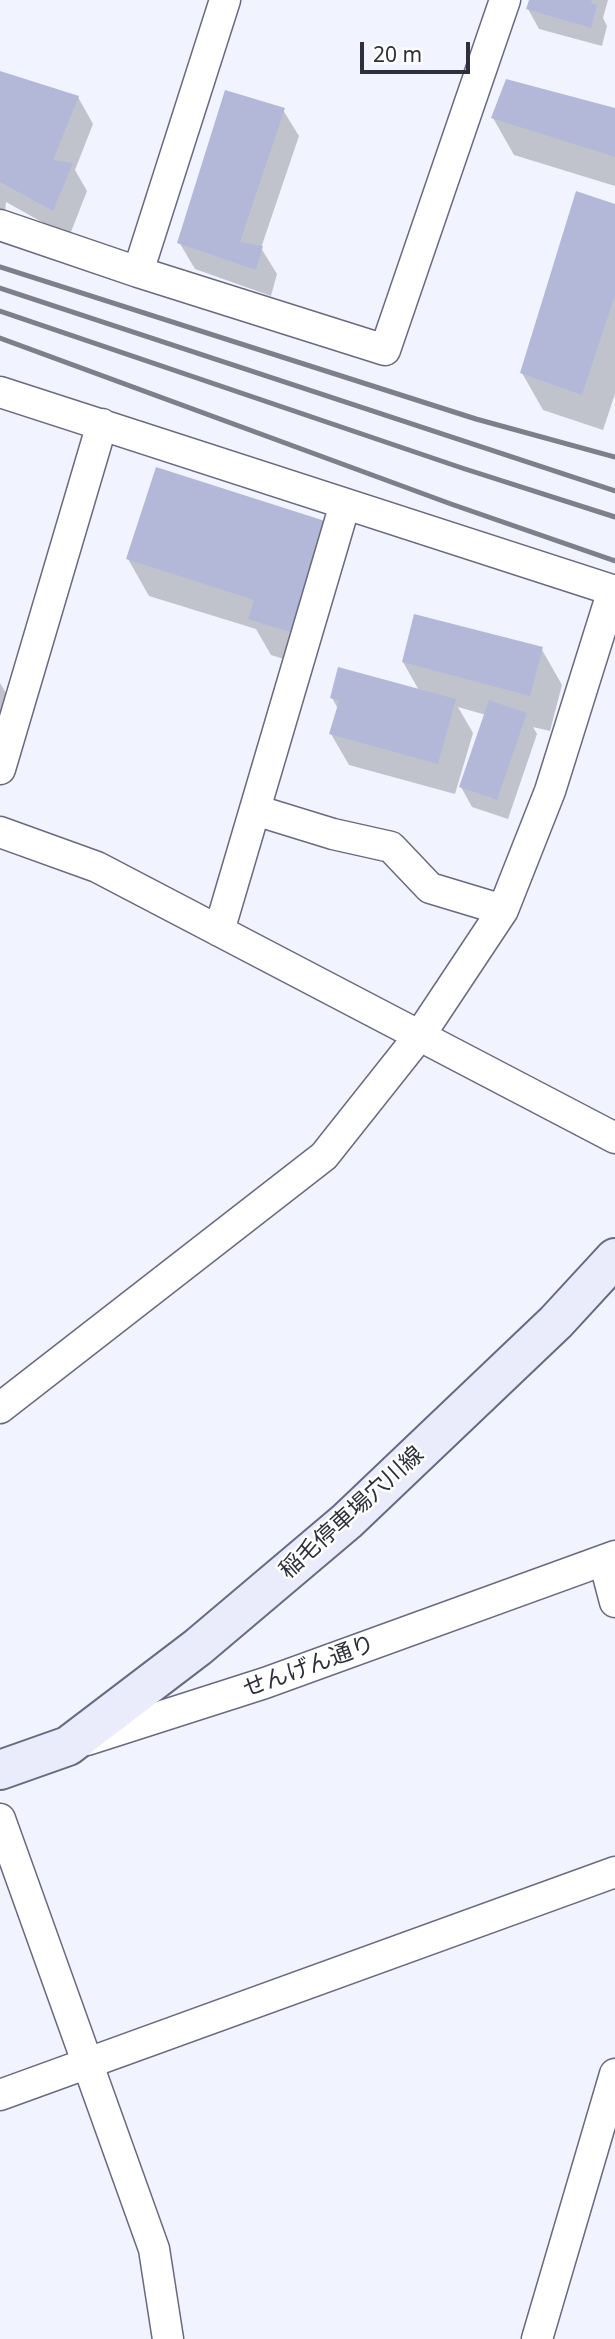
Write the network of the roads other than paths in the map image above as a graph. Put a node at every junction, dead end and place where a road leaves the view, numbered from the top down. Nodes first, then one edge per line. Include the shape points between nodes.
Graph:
1 (225, 0) edge
2 (505, 0) edge
3 (0, 225) edge
4 (138, 272) junction
5 (0, 392) edge
6 (102, 424) junction
7 (345, 504) junction
8 (614, 591) edge
9 (0, 769) edge
10 (255, 810) junction
11 (0, 832) edge
12 (503, 910) junction
13 (219, 932) junction
14 (420, 1035) junction
15 (615, 1138) edge
16 (615, 1258) edge
17 (0, 1408) edge
18 (609, 1558) edge
19 (615, 1602) edge
20 (68, 1746) junction
21 (0, 1770) edge
22 (0, 1819) edge
23 (615, 1872) edge
24 (88, 2062) junction
25 (615, 2074) edge
26 (0, 2095) edge
27 (168, 2339) edge
28 (537, 2339) edge

1 - 4 street
2 - 4 street via 385,350
3 - 4 street
5 - 6 street
6 - 7 street
6 - 9 street
7 - 8 street
7 - 10 street
8 - 12 street via 550,791
10 - 12 street via 391,847 430,888
10 - 13 street
11 - 13 street via 97,867
12 - 14 street
13 - 14 street
14 - 15 street
14 - 17 street via 324,1156
16 - 20 main road, 稲毛停車場穴川線 via 555,1322 347,1521 198,1647
18 - 19 street
18 - 20 street, せんげん通り via 265,1683
20 - 21 main road, せんげん通り
22 - 24 street
23 - 24 street
24 - 26 street
24 - 27 street via 155,2249
25 - 28 street

